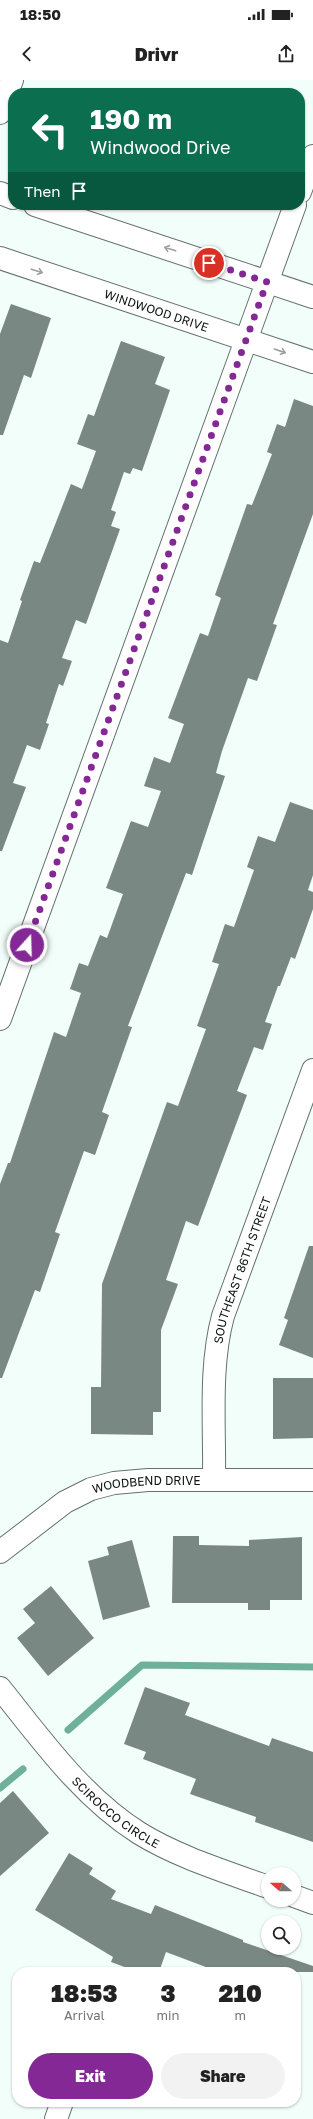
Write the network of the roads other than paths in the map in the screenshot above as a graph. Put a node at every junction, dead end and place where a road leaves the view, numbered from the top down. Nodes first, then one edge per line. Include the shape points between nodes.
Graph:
1 (8, 91) edge
2 (0, 113) edge
3 (313, 156) edge
4 (305, 178) edge
5 (50, 210) edge
6 (293, 210) edge
7 (0, 258) edge
8 (267, 282) junction
9 (313, 297) edge
10 (247, 340) junction
11 (313, 362) edge
12 (0, 1019) edge
13 (313, 1070) edge
14 (214, 1480) junction
15 (313, 1480) edge
16 (0, 1552) edge
17 (0, 1688) edge
18 (261, 1884) edge
19 (301, 1899) edge
20 (313, 1903) edge
21 (60, 2107) edge
22 (56, 2119) edge

1 - 2 street
3 - 4 street
8 -> 5 street
6 - 8 street
7 -> 10 street, WINDWOOD DRIVE
8 - 9 street
8 - 10 street
10 -> 11 street, WINDWOOD DRIVE
10 - 12 street
13 - 14 street, SOUTHEAST 86TH STREET via 217,1337 214,1375
14 - 15 street, WOODBEND DRIVE
14 - 16 street, WOODBEND DRIVE via 148,1480 114,1483 91,1489 66,1502
17 - 18 street, SCIROCCO CIRCLE via 61,1763 120,1819 139,1833 168,1848
19 - 20 street
21 - 22 street

